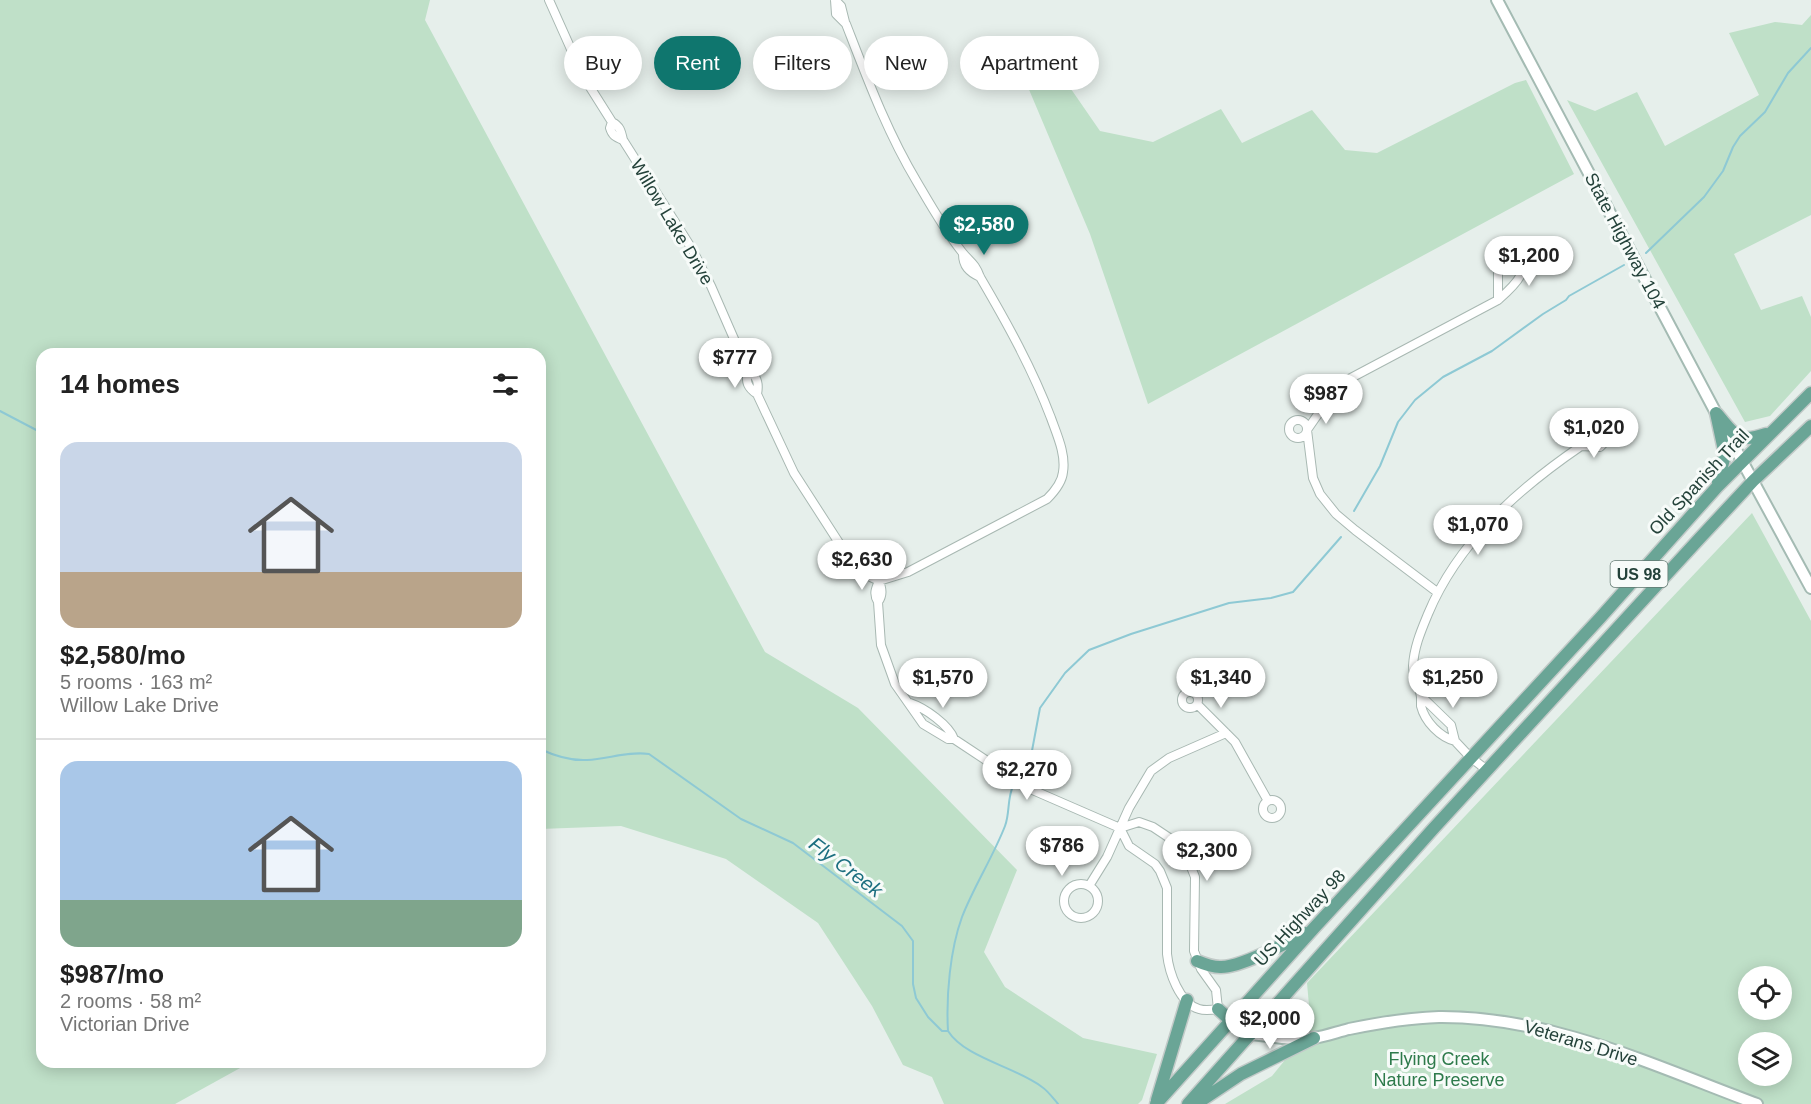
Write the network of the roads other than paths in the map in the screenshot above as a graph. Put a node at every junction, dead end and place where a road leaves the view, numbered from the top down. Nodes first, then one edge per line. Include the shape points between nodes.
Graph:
1 (549, 0) edge
2 (835, 0) edge
3 (1497, 0) edge
4 (1498, 300) junction
5 (1811, 393) edge
6 (1716, 413) junction
7 (1811, 426) edge
8 (1771, 433) junction
9 (1581, 446) dead end
10 (1742, 461) junction
11 (1753, 481) junction
12 (1717, 487) junction
13 (879, 581) junction
14 (1811, 588) edge
15 (1437, 592) junction
16 (1421, 696) junction
17 (1197, 704) dead end
18 (1226, 733) junction
19 (1455, 741) junction
20 (1470, 757) junction
21 (1487, 770) junction
22 (1268, 801) dead end
23 (1120, 828) junction
24 (1089, 886) junction
25 (1314, 928) junction
26 (1197, 961) junction
27 (1187, 1000) junction
28 (1277, 1006) junction
29 (1218, 1009) junction
30 (1230, 1020) junction
31 (1251, 1034) junction
32 (1292, 1038) junction
33 (1314, 1038) junction
34 (1156, 1104) edge
35 (1188, 1104) edge
36 (1196, 1104) edge
37 (1757, 1104) edge

1 - 13 street, Willow Lake Drive via 584,76 692,249 747,371 747,385 757,394 794,473 852,563
2 - 13 street via 836,14 846,24 897,147 963,254 965,267 980,277 1025,356 1063,455 1063,473 1055,491 1033,507 908,572
3 - 6 street, State Highway 104
4 - 4 street via 1523,270 1522,261 1508,252 1500,256 1498,264
4 - 15 street via 1349,379 1334,391 1307,430 1313,478 1325,501 1355,530
5 - 8 main road, Old Spanish Trail / US 98
6 - 8 main road via 1737,437 1750,440
6 - 10 street, State Highway 104
6 - 12 main road via 1725,455
7 - 11 main road, US 98
8 - 10 main road, Old Spanish Trail / US 98
9 - 15 street via 1540,474 1498,512 1456,562
10 - 11 street, State Highway 104
10 - 12 main road, Old Spanish Trail / US 98
11 - 14 street, State Highway 104
11 - 21 main road, US 98
12 - 20 main road, Old Spanish Trail / US 98
13 - 23 street via 875,597 881,645 895,684 916,717 1028,788
15 - 16 street via 1416,642 1413,669
16 - 19 street via 1450,725
16 - 19 street via 1421,706 1432,726
17 - 18 street
18 - 22 street
18 - 23 street via 1169,758 1151,771
19 - 20 street
20 - 21 street
20 - 25 main road, US Highway 98 / US 98
21 - 28 main road, US 98
23 - 24 street
23 - 26 street via 1139,822 1153,827 1180,848 1189,862 1195,877
23 - 27 street via 1129,846 1155,864 1164,878 1168,965
24 - 24 street via 1072,886 1065,894 1064,905 1071,914 1081,918 1095,910 1097,899
25 - 26 main road via 1221,968
25 - 30 main road, US Highway 98 / US 98
26 - 29 street via 1216,990
27 - 29 street via 1201,1010
27 - 34 main road
28 - 31 main road, US 98
28 - 32 street
29 - 30 main road
30 - 31 main road
30 - 34 main road, US Highway 98 / US 98
31 - 32 street, Veterans Drive
31 - 35 main road, US 98
32 - 33 street, Veterans Drive
33 - 36 main road via 1241,1074
33 - 37 street, Veterans Drive via 1347,1029 1438,1017 1505,1022 1570,1036

